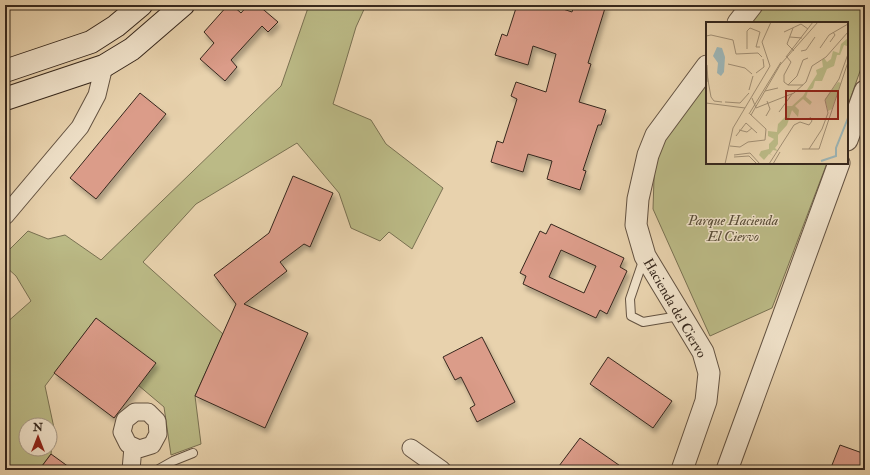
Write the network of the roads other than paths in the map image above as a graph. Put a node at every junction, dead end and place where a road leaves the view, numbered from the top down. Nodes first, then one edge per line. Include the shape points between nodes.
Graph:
1 (141, 5) edge
2 (183, 5) edge
3 (752, 5) edge
4 (739, 22) edge
5 (104, 66) junction
6 (706, 67) edge
7 (5, 70) edge
8 (865, 91) edge
9 (5, 99) edge
10 (848, 137) edge
11 (839, 164) edge
12 (5, 216) edge
13 (645, 256) junction
14 (681, 316) junction
15 (133, 447) dead end
16 (193, 453) dead end
17 (131, 470) edge
18 (157, 470) edge
19 (424, 470) edge
20 (442, 470) edge
21 (682, 470) edge
22 (727, 470) edge

1 - 7 main road via 116,26 91,42
2 - 5 main road via 132,49
3 - 4 street
5 - 9 main road
5 - 12 street via 97,95 80,127
6 - 13 street, Hacienda del Ciervo via 656,135 648,156 638,199 636,225
8 - 10 street
11 - 22 street
13 - 14 street, Hacienda del Ciervo
13 - 14 lane via 630,299 631,316 643,322
14 - 21 street, Hacienda del Ciervo via 702,352 709,373 706,401
15 - 17 street
16 - 18 lane
19 - 20 street via 411,448

